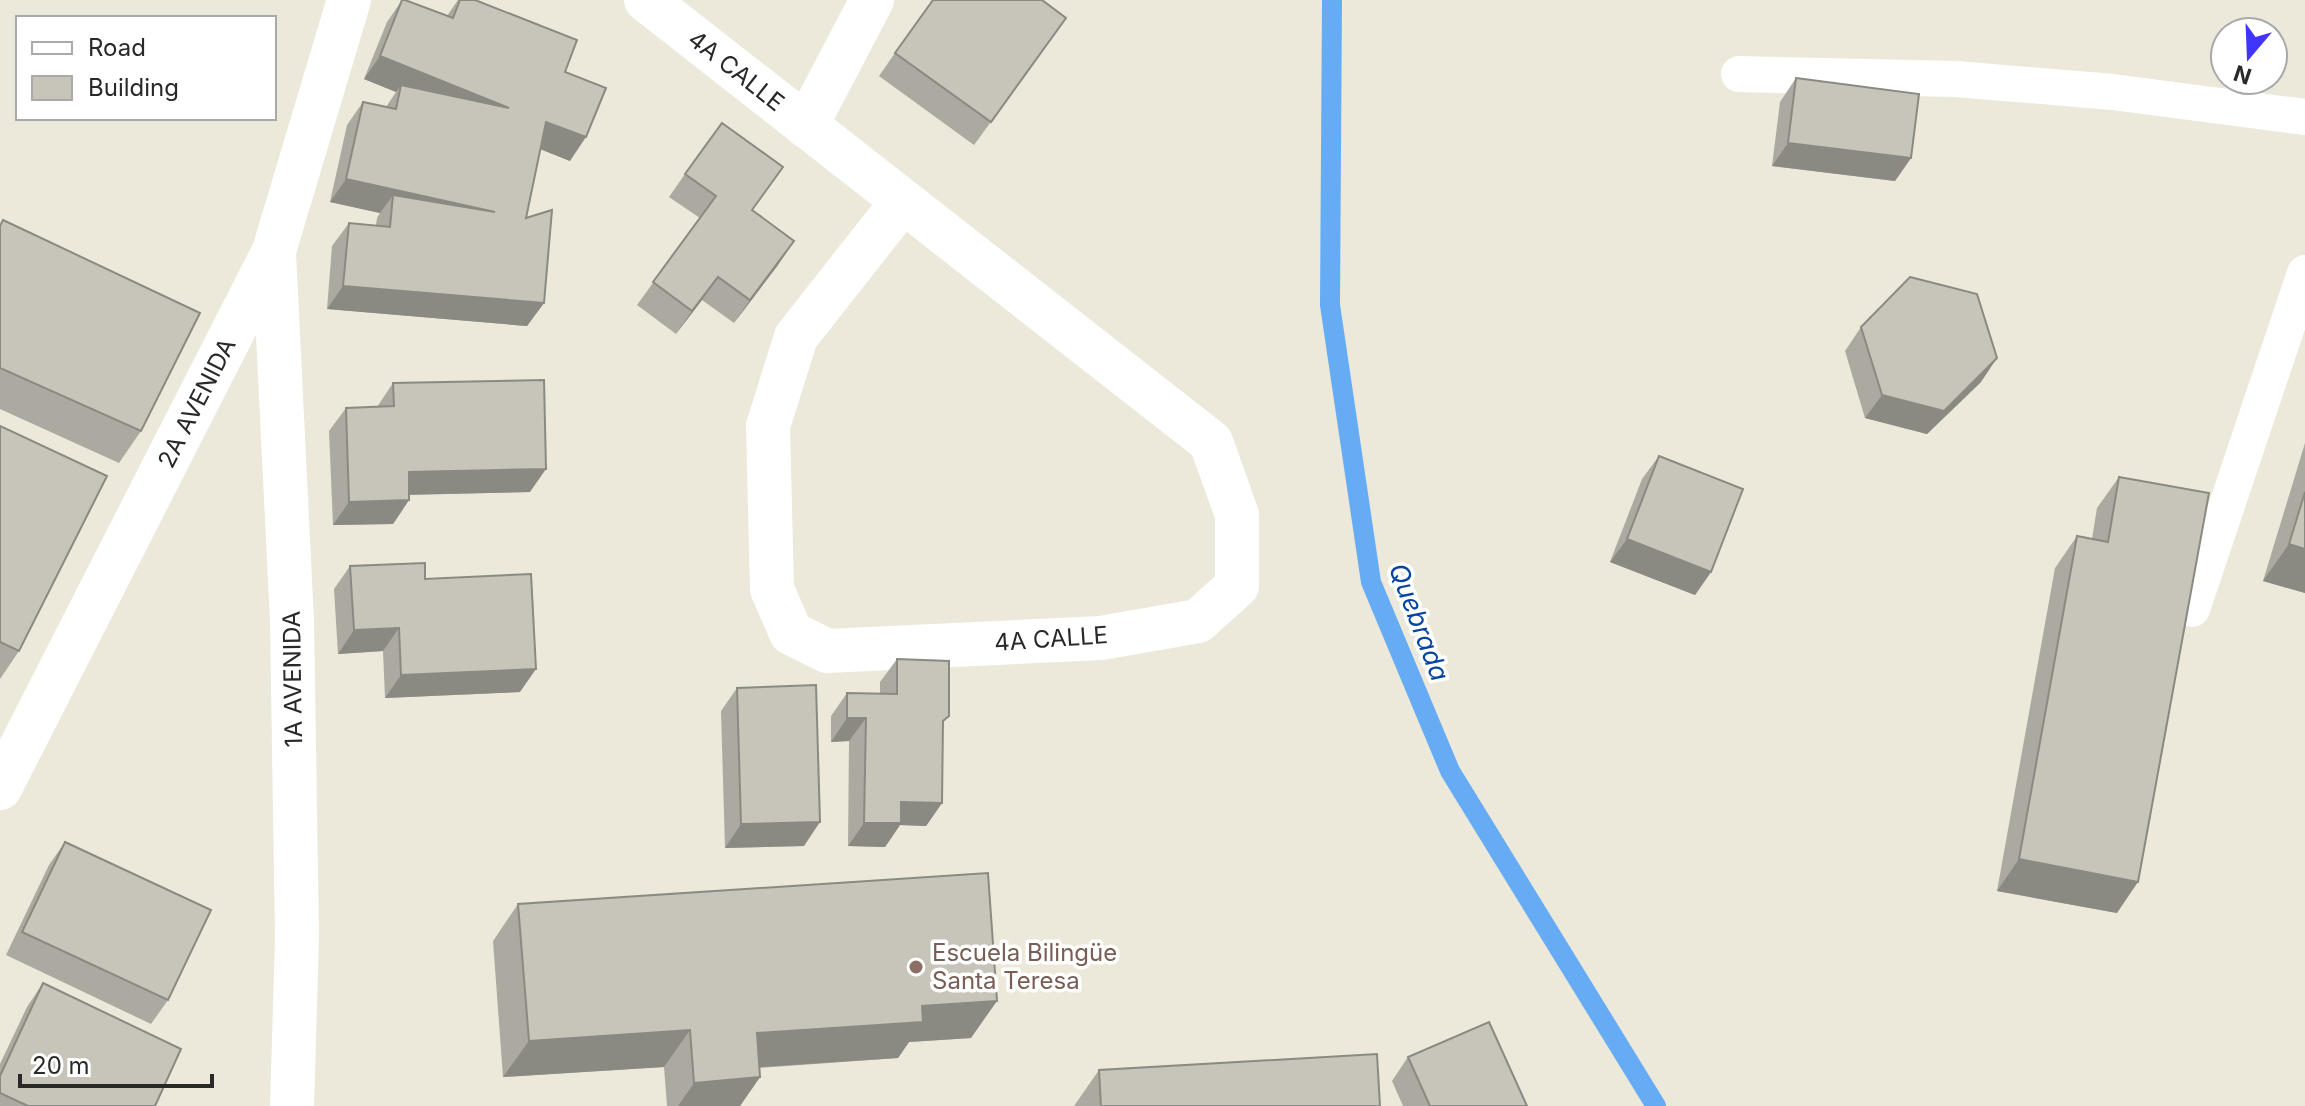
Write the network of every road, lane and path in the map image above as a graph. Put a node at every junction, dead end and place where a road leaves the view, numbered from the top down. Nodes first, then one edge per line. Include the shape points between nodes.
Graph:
1 (349, 0) edge
2 (646, 0) edge
3 (872, 0) edge
4 (1739, 74) dead end
5 (2305, 117) edge
6 (806, 126) junction
7 (903, 201) junction
8 (274, 251) junction
9 (2305, 273) edge
10 (2192, 609) edge
11 (0, 788) edge
12 (292, 1106) edge

1 - 8 street, 2A AVENIDA
2 - 6 street, 4A CALLE
3 - 6 street
4 - 5 lane via 1956,79 2113,92
6 - 7 street, 4A CALLE
7 - 7 street, 4A CALLE via 796,337 768,426 772,589 791,633 827,651 1101,638 1198,621 1237,586 1237,515 1211,442
8 - 11 street, 2A AVENIDA
8 - 12 street, 1A AVENIDA via 292,621 297,938
9 - 10 lane

